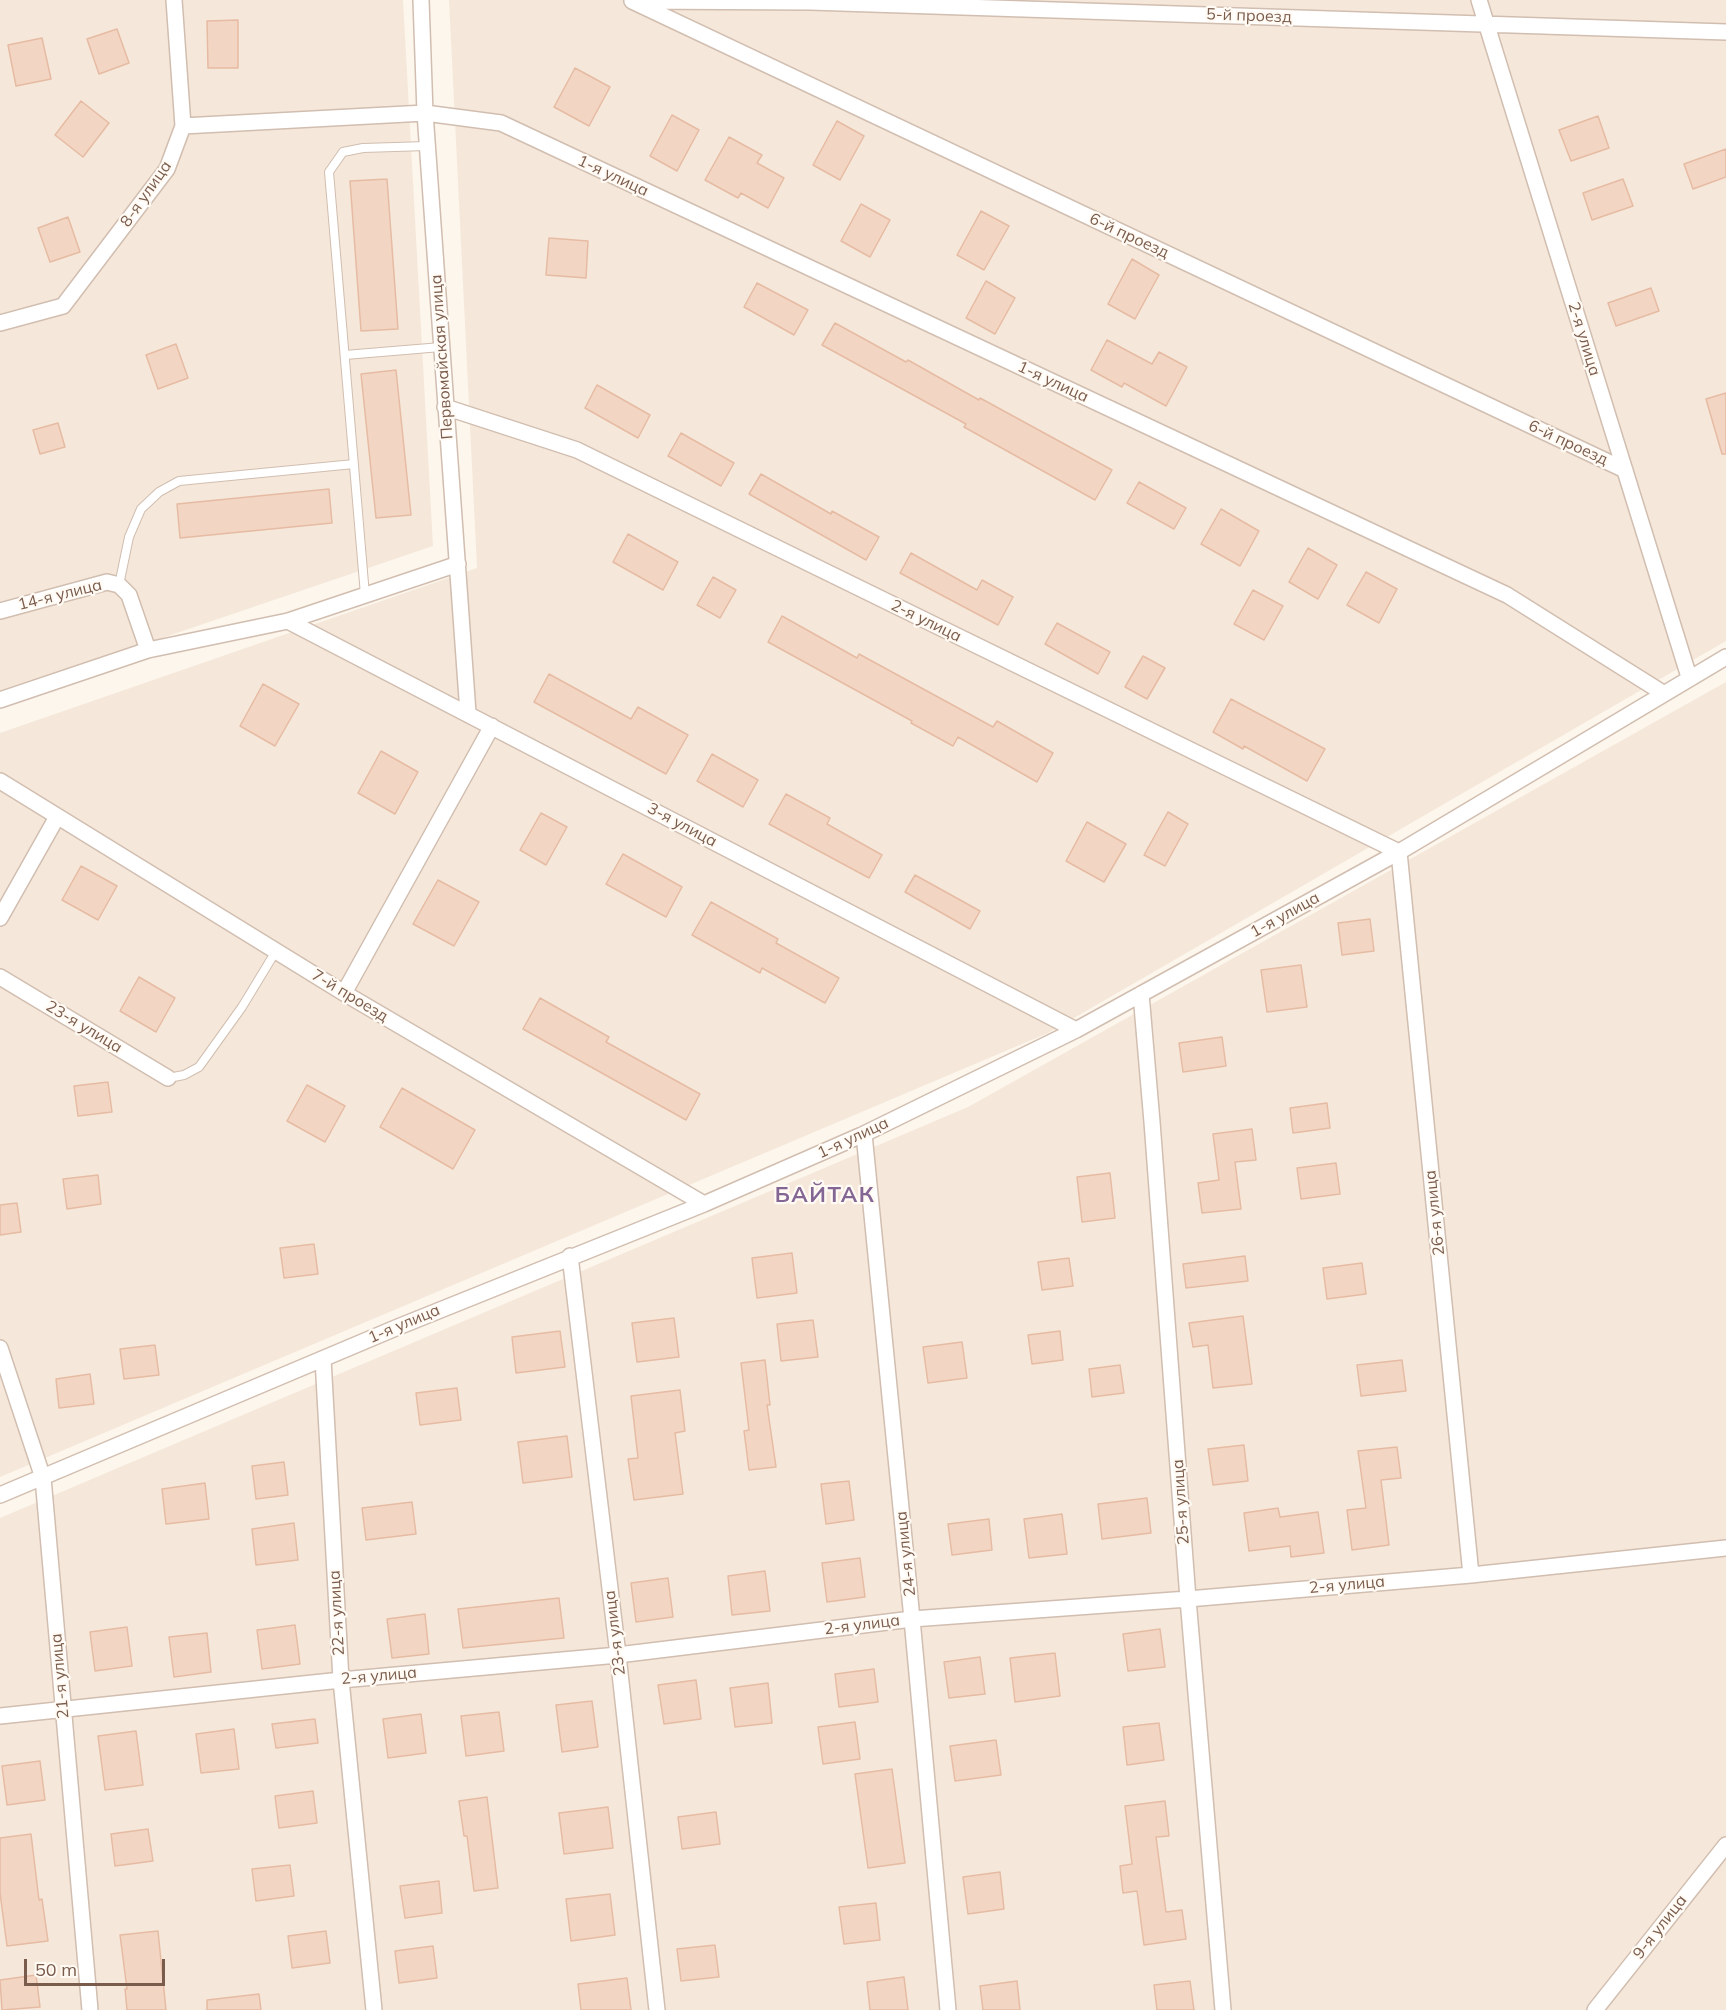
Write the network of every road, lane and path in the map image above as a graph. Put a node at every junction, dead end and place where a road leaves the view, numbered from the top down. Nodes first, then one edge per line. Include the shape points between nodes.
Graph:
1 (174, 0) edge
2 (421, 0) edge
3 (1479, 0) edge
4 (630, 1) edge
5 (810, 1) edge
6 (1095, 6) edge
7 (1486, 24) junction
8 (1726, 32) edge
9 (424, 113) junction
10 (183, 126) junction
11 (427, 146) junction
12 (0, 323) edge
13 (441, 346) junction
14 (345, 355) junction
15 (446, 407) junction
16 (354, 464) junction
17 (1625, 470) junction
18 (458, 564) junction
19 (119, 585) junction
20 (365, 595) junction
21 (0, 611) edge
22 (288, 621) junction
23 (148, 650) junction
24 (1726, 657) edge
25 (1689, 677) junction
26 (1663, 693) junction
27 (0, 700) edge
28 (468, 713) junction
29 (492, 726) junction
30 (0, 781) edge
31 (57, 817) junction
32 (1399, 852) junction
33 (0, 918) edge
34 (276, 951) junction
35 (0, 976) edge
36 (344, 993) junction
37 (1141, 994) junction
38 (1076, 1030) junction
39 (168, 1078) joint
40 (864, 1134) junction
41 (704, 1204) junction
42 (570, 1256) junction
43 (0, 1348) edge
44 (322, 1359) junction
45 (43, 1478) junction
46 (0, 1495) edge
47 (1726, 1548) edge
48 (1471, 1575) junction
49 (1188, 1599) junction
50 (912, 1619) junction
51 (618, 1655) junction
52 (341, 1680) junction
53 (63, 1708) junction
54 (0, 1716) edge
55 (1726, 1845) edge
56 (90, 2010) edge
57 (374, 2010) edge
58 (657, 2010) edge
59 (948, 2010) edge
60 (1223, 2010) edge
61 (1595, 2010) edge

1 - 10 street, 8-я улица
2 - 9 street, Первомайская улица
3 - 7 street, 2-я улица
4 - 5 street, 5-й проезд
4 - 17 street, 6-й проезд
5 - 6 street, 5-й проезд
6 - 7 street, 5-й проезд
7 - 8 street, 5-й проезд
7 - 17 street, 2-я улица
9 - 10 street, 1-я улица
9 - 11 street, Первомайская улица
9 - 26 street, 1-я улица via 501,123 1507,595
10 - 12 street, 8-я улица via 167,169 63,306
11 - 13 street, Первомайская улица
11 - 14 lane via 344,152 329,172
13 - 14 lane
13 - 15 street, Первомайская улица
14 - 16 lane
15 - 18 street, Первомайская улица
15 - 32 street, 2-я улица via 577,450
16 - 19 lane via 179,481 159,492 141,509 129,537
16 - 20 lane
17 - 25 street, 2-я улица
18 - 20 street
18 - 28 street, Первомайская улица
19 - 21 street, 14-я улица via 107,582
19 - 23 street, 14-я улица via 129,595
20 - 22 street
22 - 23 street
22 - 28 street, 3-я улица
23 - 27 street
24 - 25 street, 1-я улица
25 - 26 street, 1-я улица
26 - 32 street, 1-я улица
28 - 29 street, 3-я улица
29 - 36 street
29 - 38 street, 3-я улица
30 - 31 street, 7-й проезд
31 - 33 street
31 - 34 street, 7-й проезд
32 - 37 street, 1-я улица
32 - 48 street, 26-я улица
34 - 36 street, 7-й проезд
34 - 39 lane via 199,1067
35 - 39 street, 23-я улица
36 - 41 street, 7-й проезд
37 - 38 street, 1-я улица
37 - 49 street, 25-я улица
38 - 40 street, 1-я улица
40 - 41 street, 1-я улица
40 - 50 street, 24-я улица
41 - 42 street, 1-я улица
42 - 44 street, 1-я улица
42 - 51 street, 23-я улица
43 - 45 street, 21-я улица
44 - 45 street, 1-я улица
44 - 52 street, 22-я улица
45 - 46 street, 1-я улица
45 - 53 street, 21-я улица
47 - 48 street, 2-я улица
48 - 49 street, 2-я улица
49 - 50 street, 2-я улица
49 - 60 street, 25-я улица
50 - 51 street, 2-я улица
50 - 59 street, 24-я улица
51 - 52 street, 2-я улица
51 - 58 street, 23-я улица
52 - 53 street, 2-я улица
52 - 57 street, 22-я улица
53 - 54 street, 2-я улица
53 - 56 street, 21-я улица
55 - 61 street, 9-я улица

